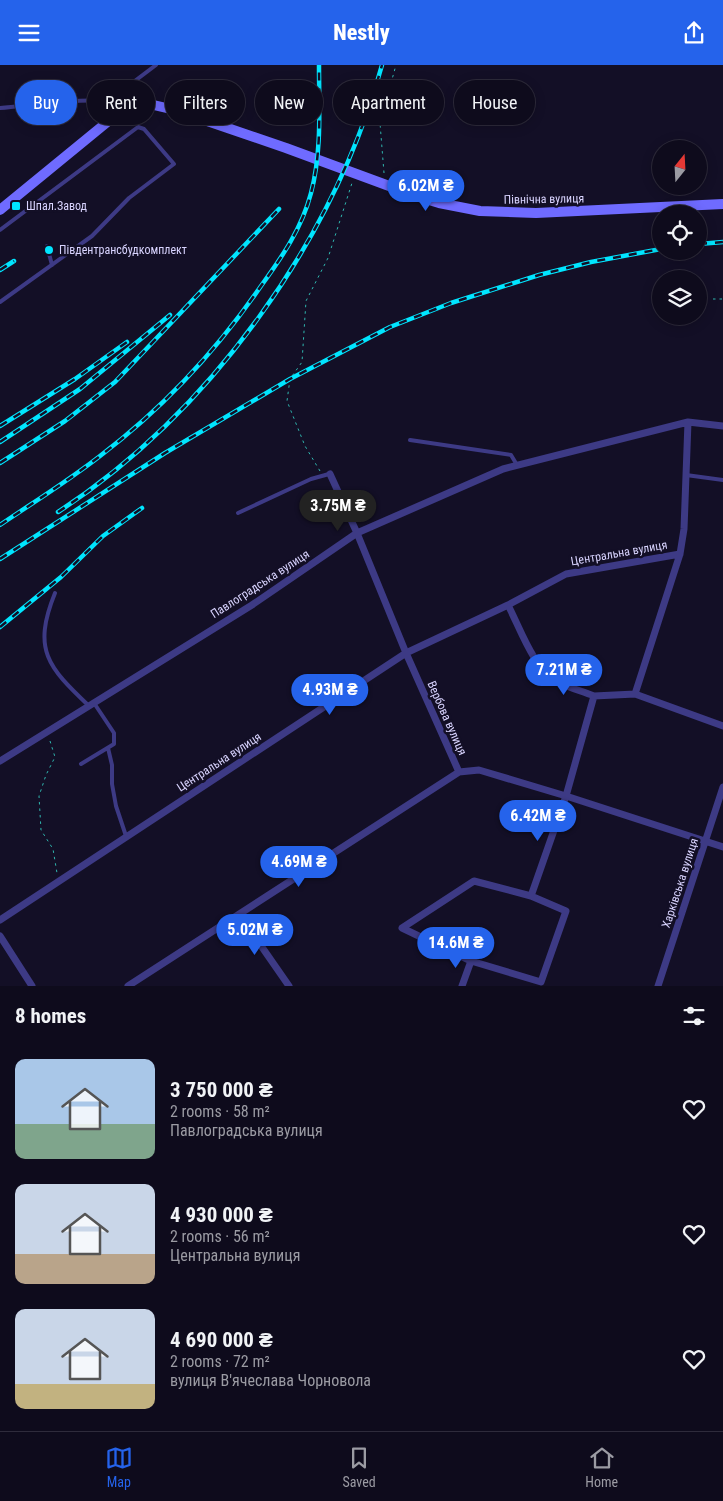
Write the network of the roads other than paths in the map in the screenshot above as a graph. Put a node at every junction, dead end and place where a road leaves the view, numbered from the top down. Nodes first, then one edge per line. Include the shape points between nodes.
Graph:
1 (156, 65) edge
2 (136, 80) edge
3 (87, 100) edge
4 (155, 105) edge
5 (0, 108) edge
6 (102, 125) edge
7 (723, 204) edge
8 (1, 205) edge
9 (0, 230) edge
10 (47, 246) dead end
11 (52, 265) junction
12 (0, 303) edge
13 (688, 422) junction
14 (723, 426) edge
15 (410, 440) dead end
16 (517, 465) junction
17 (326, 475) joint
18 (686, 475) junction
19 (723, 479) edge
20 (238, 513) dead end
21 (357, 533) junction
22 (680, 554) junction
23 (55, 593) dead end
24 (508, 605) junction
25 (406, 653) junction
26 (635, 694) junction
27 (594, 695) junction
28 (92, 704) junction
29 (723, 726) edge
30 (108, 747) junction
31 (0, 761) edge
32 (81, 764) dead end
33 (459, 773) junction
34 (723, 787) edge
35 (566, 796) junction
36 (126, 836) junction
37 (705, 842) junction
38 (723, 847) edge
39 (531, 896) junction
40 (239, 914) junction
41 (0, 920) edge
42 (0, 936) edge
43 (471, 961) junction
44 (32, 986) edge
45 (128, 986) edge
46 (289, 986) edge
47 (462, 986) edge
48 (658, 986) edge

1 - 2 lane
3 - 5 lane
4 - 7 street, Північна вулиця via 194,115 439,203 536,213
6 - 8 street, Північна вулиця
9 - 11 lane via 138,127 144,129 174,164 129,199 92,236
10 - 11 lane
11 - 12 lane
13 - 14 street, Павлоградська вулиця
13 - 16 street, Павлоградська вулиця
13 - 18 street
15 - 16 lane via 511,455
16 - 21 street, Павлоградська вулиця
17 - 20 lane via 310,479
17 - 21 street, Вербова вулиця
18 - 19 lane
18 - 22 street
21 - 25 street, Вербова вулиця
21 - 28 street, Павлоградська вулиця via 252,605
22 - 24 street, Центральна вулиця via 566,574
22 - 26 street
23 - 28 lane via 43,637 50,664 63,681
24 - 25 street, Центральна вулиця
24 - 27 street via 536,661 545,672 557,681
25 - 33 street, Вербова вулиця
25 - 36 street, Центральна вулиця
26 - 27 street
26 - 29 street
27 - 35 street
28 - 30 lane via 114,733 114,744
28 - 31 street, Павлоградська вулиця
30 - 32 lane
30 - 36 lane via 116,806
33 - 35 street, Вербова вулиця via 479,770
33 - 40 street
34 - 37 street, Харківська вулиця
35 - 37 street, Вербова вулиця
35 - 39 street
36 - 41 street, Центральна вулиця
37 - 38 street, Вербова вулиця
37 - 48 street, Харківська вулиця
39 - 43 street via 566,911 541,983
39 - 43 street via 474,881 402,928
40 - 45 street
40 - 46 street
42 - 44 street
43 - 47 street

